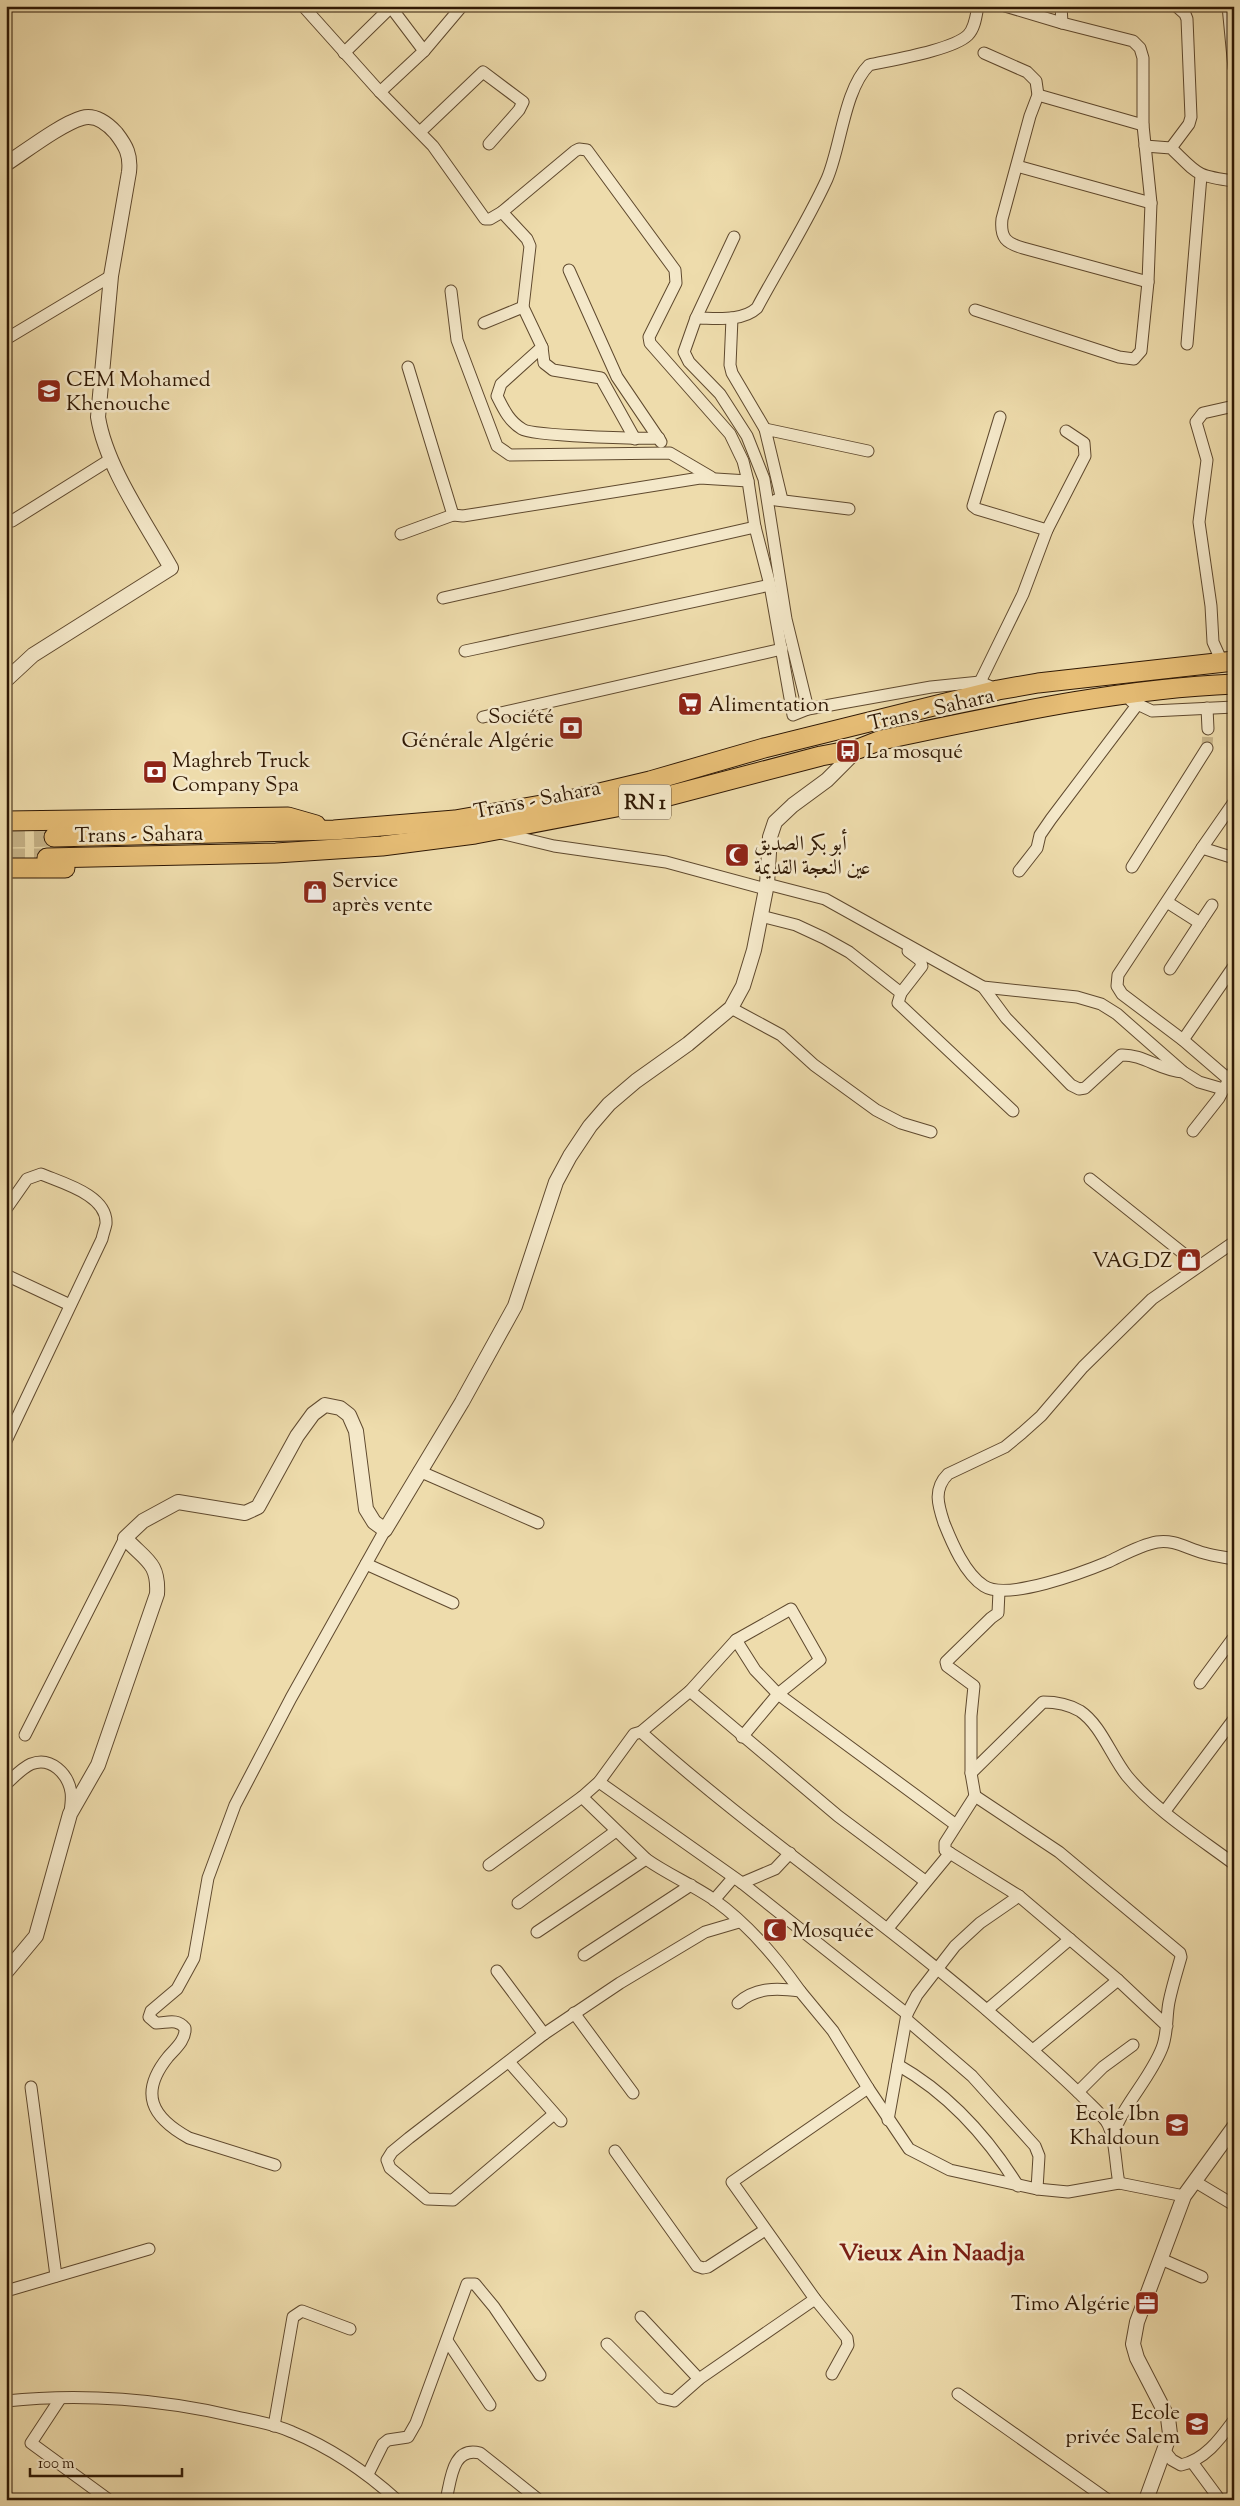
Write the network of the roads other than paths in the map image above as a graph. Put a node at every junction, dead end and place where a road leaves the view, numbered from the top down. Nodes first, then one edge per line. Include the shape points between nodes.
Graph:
1 (303, 6) edge
2 (978, 6) edge
3 (1005, 6) edge
4 (1061, 6) edge
5 (1176, 6) edge
6 (1228, 6) edge
7 (391, 7) edge
8 (455, 9) edge
9 (1062, 22) junction
10 (424, 51) junction
11 (344, 53) junction
12 (984, 53) dead end
13 (1234, 68) edge
14 (380, 92) junction
15 (1038, 95) junction
16 (1143, 124) junction
17 (420, 132) junction
18 (489, 144) dead end
19 (1145, 146) junction
20 (1171, 148) junction
21 (6, 164) edge
22 (1017, 166) junction
23 (1201, 176) junction
24 (1234, 181) edge
25 (1150, 203) junction
26 (502, 212) junction
27 (734, 237) dead end
28 (569, 270) dead end
29 (111, 276) junction
30 (1148, 282) junction
31 (451, 291) dead end
32 (523, 307) junction
33 (976, 310) dead end
34 (696, 318) junction
35 (732, 318) junction
36 (484, 323) dead end
37 (6, 339) edge
38 (1187, 344) dead end
39 (542, 347) junction
40 (408, 368) dead end
41 (1234, 406) edge
42 (1000, 417) dead end
43 (765, 429) junction
44 (1066, 431) dead end
45 (660, 438) junction
46 (635, 439) junction
47 (868, 451) dead end
48 (670, 453) junction
49 (110, 459) junction
50 (711, 477) junction
51 (748, 481) junction
52 (769, 500) junction
53 (782, 500) junction
54 (848, 509) dead end
55 (453, 515) junction
56 (12, 521) dead end
57 (755, 527) junction
58 (1047, 530) junction
59 (401, 534) dead end
60 (770, 584) junction
61 (443, 598) dead end
62 (782, 649) junction
63 (465, 650) dead end
64 (1228, 661) edge
65 (6, 680) edge
66 (980, 682) junction
67 (1234, 684) edge
68 (998, 690) junction
69 (1129, 700) junction
70 (1234, 707) edge
71 (1207, 708) junction
72 (808, 709) junction
73 (483, 717) dead end
74 (1208, 730) tunnel mouth
75 (1207, 748) tunnel mouth
76 (858, 749) junction
77 (1234, 802) edge
78 (6, 821) edge
79 (334, 830) junction
80 (491, 831) junction
81 (54, 838) tunnel mouth
82 (1202, 848) junction
83 (276, 853) junction
84 (47, 858) tunnel mouth
85 (1234, 858) edge
86 (1132, 867) dead end
87 (6, 868) edge
88 (1019, 871) dead end
89 (766, 886) junction
90 (1167, 902) junction
91 (1212, 905) dead end
92 (761, 916) junction
93 (862, 918) junction
94 (1200, 923) junction
95 (1234, 966) edge
96 (1170, 969) dead end
97 (983, 987) junction
98 (901, 993) junction
99 (731, 1008) junction
100 (1183, 1040) junction
101 (1183, 1072) junction
102 (1230, 1080) edge
103 (1013, 1111) dead end
104 (1193, 1131) dead end
105 (931, 1132) dead end
106 (1090, 1180) dead end
107 (6, 1209) edge
108 (1234, 1242) edge
109 (1199, 1266) junction
110 (6, 1276) edge
111 (70, 1305) junction
112 (7, 1437) edge
113 (419, 1471) junction
114 (538, 1523) dead end
115 (386, 1530) junction
116 (125, 1538) junction
117 (1234, 1559) edge
118 (366, 1564) junction
119 (999, 1591) junction
120 (453, 1603) dead end
121 (1234, 1637) edge
122 (736, 1640) junction
123 (1200, 1683) dead end
124 (690, 1691) junction
125 (778, 1694) junction
126 (1234, 1719) edge
127 (641, 1732) junction
128 (24, 1735) dead end
129 (742, 1737) junction
130 (971, 1773) junction
131 (599, 1782) junction
132 (6, 1784) edge
133 (974, 1796) junction
134 (582, 1797) junction
135 (1165, 1811) junction
136 (70, 1814) junction
137 (956, 1825) junction
138 (616, 1831) junction
139 (790, 1853) junction
140 (950, 1853) junction
141 (646, 1859) junction
142 (1234, 1864) edge
143 (489, 1865) dead end
144 (737, 1881) junction
145 (925, 1881) junction
146 (691, 1885) junction
147 (1019, 1896) junction
148 (714, 1900) junction
149 (518, 1903) dead end
150 (739, 1922) junction
151 (888, 1928) junction
152 (537, 1932) dead end
153 (1070, 1939) junction
154 (584, 1955) dead end
155 (937, 1968) junction
156 (497, 1971) dead end
157 (6, 1972) edge
158 (1118, 1980) junction
159 (800, 1991) junction
160 (738, 2003) dead end
161 (987, 2010) junction
162 (574, 2013) junction
163 (907, 2017) junction
164 (1167, 2026) junction
165 (544, 2034) junction
166 (1133, 2045) dead end
167 (1032, 2050) junction
168 (509, 2062) junction
169 (898, 2065) junction
170 (31, 2087) dead end
171 (868, 2088) junction
172 (1078, 2092) junction
173 (633, 2093) dead end
174 (888, 2121) junction
175 (1234, 2127) edge
176 (1113, 2135) junction
177 (614, 2152) dead end
178 (275, 2165) dead end
179 (1194, 2181) junction
180 (1119, 2184) junction
181 (1018, 2186) junction
182 (1037, 2189) junction
183 (1184, 2196) junction
184 (1234, 2205) edge
185 (765, 2230) junction
186 (149, 2249) dead end
187 (1161, 2259) junction
188 (56, 2276) junction
189 (1202, 2277) dead end
190 (6, 2291) edge
191 (815, 2299) junction
192 (641, 2317) dead end
193 (350, 2329) dead end
194 (448, 2342) junction
195 (607, 2344) dead end
196 (832, 2374) dead end
197 (540, 2375) dead end
198 (699, 2379) junction
199 (958, 2394) dead end
200 (60, 2400) junction
201 (6, 2401) edge
202 (490, 2404) dead end
203 (1234, 2420) edge
204 (274, 2426) junction
205 (1164, 2450) junction
206 (1192, 2462) junction
207 (368, 2474) junction
208 (109, 2500) edge
209 (397, 2500) edge
210 (446, 2500) edge
211 (539, 2500) edge
212 (1108, 2500) edge
213 (1146, 2500) edge
214 (1220, 2500) edge

1 - 11 street
2 - 35 street via 968,36 950,45 869,65 862,72 827,178 757,308
3 - 9 street
4 - 9 street
5 - 20 street via 1187,19 1191,117
6 - 13 street
7 - 10 street
7 - 11 street
8 - 10 street
9 - 16 street via 1133,41 1140,48 1143,58
10 - 14 street
11 - 14 street
12 - 15 street via 1033,76
14 - 17 street
15 - 16 street
15 - 22 street
16 - 19 street
17 - 18 street via 483,72 523,102
17 - 26 street via 456,175 485,219
19 - 20 street
19 - 25 street
20 - 23 street
21 - 29 street via 84,117 99,119 112,129 125,145 130,160
22 - 25 street
22 - 30 street via 1001,231 1009,242
23 - 24 street
23 - 38 street
25 - 30 street
26 - 32 street via 527,238 530,246
26 - 51 street via 579,149 587,150 675,270 676,283 650,343 730,434
27 - 34 street
28 - 45 street via 617,377
29 - 37 street
29 - 49 street via 98,417
30 - 33 street via 1142,352 1134,359
31 - 48 street via 458,340 496,446 510,455
32 - 36 street
32 - 39 street
34 - 35 street
34 - 52 street via 684,352 689,362 720,394 747,436
35 - 43 street via 732,373
39 - 46 street via 544,363 553,370 601,378
39 - 46 street via 501,384 497,396 508,418 524,431
40 - 55 street
41 - 64 street via 1203,412 1196,422 1207,460 1199,522 1213,642
42 - 58 street via 973,506 976,510
43 - 47 street
43 - 53 street
44 - 58 street via 1084,443 1085,456
45 - 46 street
45 - 48 street
48 - 50 street
49 - 56 street
49 - 65 street via 171,568 33,655
50 - 51 street
50 - 55 street
51 - 57 street
52 - 53 street
52 - 72 street via 786,619
53 - 54 street
55 - 59 street
57 - 60 street
57 - 61 street
58 - 66 street via 1023,594
60 - 62 street
60 - 63 street
62 - 72 street via 793,715
62 - 73 street
64 - 68 highway, Trans - Sahara / RN 1
66 - 68 street
66 - 72 street via 932,687
67 - 69 highway, Trans - Sahara / RN 1 via 1196,686
68 - 79 highway, Trans - Sahara / RN 1 via 570,800 455,820
69 - 71 street via 1152,711
69 - 76 highway, Trans - Sahara / RN 1 via 1048,706 881,740
69 - 88 street via 1040,834 1037,848
70 - 71 street
71 - 74 street
75 - 86 street
76 - 80 highway, Trans - Sahara / RN 1 via 653,800
76 - 89 street via 827,780 775,822 770,837
77 - 82 street
78 - 79 highway via 288,817
79 - 81 highway, Trans - Sahara / RN 1
80 - 83 highway, Trans - Sahara / RN 1 via 382,846
80 - 89 street via 554,846 666,862
82 - 85 street
82 - 90 street
83 - 84 highway, Trans - Sahara / RN 1
83 - 87 highway via 230,867
89 - 92 street
89 - 93 street via 825,899
90 - 94 street
90 - 100 street via 1118,975 1117,986 1122,994
91 - 94 street
92 - 98 street via 796,925 824,938 849,952
92 - 99 street via 743,986
93 - 97 street
93 - 98 street via 922,963 922,968
94 - 96 street
95 - 100 street
97 - 101 street via 1077,997 1101,1004 1117,1014
97 - 101 street via 1006,1018 1071,1085 1085,1088 1121,1055 1138,1058 1170,1072
98 - 103 street via 898,1003
99 - 105 street via 781,1035 814,1065 876,1110
99 - 113 street via 629,1087 590,1126 556,1182 515,1306
100 - 102 street
101 - 102 street via 1199,1082
102 - 104 street
106 - 109 street
107 - 111 street via 27,1179 41,1174 86,1194 104,1211 106,1223 102,1239
108 - 109 street
109 - 119 street via 1147,1304 1022,1433 1005,1447 941,1480 938,1504 948,1533 977,1580 985,1587
110 - 111 street
111 - 112 street
113 - 114 street
113 - 115 street
115 - 116 street via 374,1522 366,1509 356,1430 349,1416 340,1408 325,1405 313,1414 297,1436 258,1507 245,1513 178,1502 143,1520
115 - 118 street
116 - 128 street
116 - 136 street via 150,1562 158,1576 158,1594 98,1765
117 - 119 street via 1205,1554 1171,1542 1157,1542 1086,1572
118 - 120 street
118 - 178 street via 235,1805 208,1878 194,1958 177,1989 149,2017 156,2023 181,2023 185,2033 157,2071 150,2090 158,2113 189,2138
119 - 130 street via 998,1613 946,1662 974,1686 970,1716
121 - 123 street
122 - 124 street
122 - 125 street via 755,1670
122 - 125 street via 789,1609 794,1612 820,1660
124 - 127 street
124 - 129 street
125 - 129 street
125 - 137 street
126 - 135 street
127 - 131 street via 628,1741
127 - 139 street via 699,1784
129 - 145 street via 838,1816
130 - 133 street
130 - 135 street via 1043,1702 1058,1702 1080,1711 1097,1729 1127,1775
131 - 134 street
131 - 144 street
132 - 136 street via 31,1764 51,1764 60,1769 70,1786
133 - 137 street
133 - 164 street via 1059,1852 1180,1953
134 - 138 street
134 - 143 street
135 - 142 street
136 - 157 street via 36,1936
137 - 140 street via 945,1843 945,1850
138 - 141 street
138 - 149 street
139 - 144 street via 775,1869
139 - 151 street
140 - 145 street
140 - 147 street
141 - 146 street
141 - 152 street
144 - 148 street
144 - 163 street
145 - 151 street
146 - 148 street
146 - 154 street
147 - 153 street
147 - 155 street via 980,1923
148 - 150 street
150 - 159 street via 778,1960
150 - 162 street via 705,1932 679,1946
151 - 155 street
153 - 158 street
153 - 161 street
155 - 161 street
155 - 163 street via 917,1994
156 - 165 street
158 - 164 street
158 - 167 street
159 - 160 street via 782,1988 756,1990
159 - 171 street via 833,2031
161 - 167 street
162 - 165 street
162 - 173 street
163 - 169 street
163 - 182 street via 978,2081 1035,2146 1039,2156
164 - 176 street via 1164,2045 1153,2069 1118,2121
165 - 168 street
166 - 172 street
167 - 172 street
168 - 168 street via 392,2152 387,2160 390,2168 427,2199 453,2200 558,2117
169 - 174 street
169 - 181 street via 923,2079 959,2109 1006,2166
170 - 188 street
171 - 174 street
171 - 185 street via 732,2182
172 - 176 street via 1106,2121
174 - 181 street via 909,2149 950,2170
175 - 179 street
176 - 180 street
177 - 185 street via 697,2266 708,2267
179 - 183 street
179 - 184 street
180 - 182 street via 1068,2192
180 - 183 street
181 - 182 street
183 - 187 street
185 - 191 street
186 - 188 street
187 - 189 street
187 - 205 street via 1137,2322 1133,2344 1168,2418 1170,2434
188 - 190 street
191 - 196 street via 847,2338 848,2345
191 - 198 street
192 - 198 street
193 - 204 street via 302,2311 293,2317
194 - 197 street via 467,2284 471,2282 494,2307
194 - 202 street
194 - 207 street via 413,2430 408,2437 388,2440 383,2444
195 - 198 street via 661,2398 674,2402
199 - 212 street
200 - 201 street via 30,2398
200 - 204 street via 135,2400 188,2406
200 - 208 street via 31,2443
203 - 206 street via 1211,2447
204 - 207 street via 292,2432
205 - 206 street via 1180,2465
205 - 213 street
206 - 214 street
207 - 209 street
210 - 211 street via 457,2460 463,2452 471,2450 480,2453

